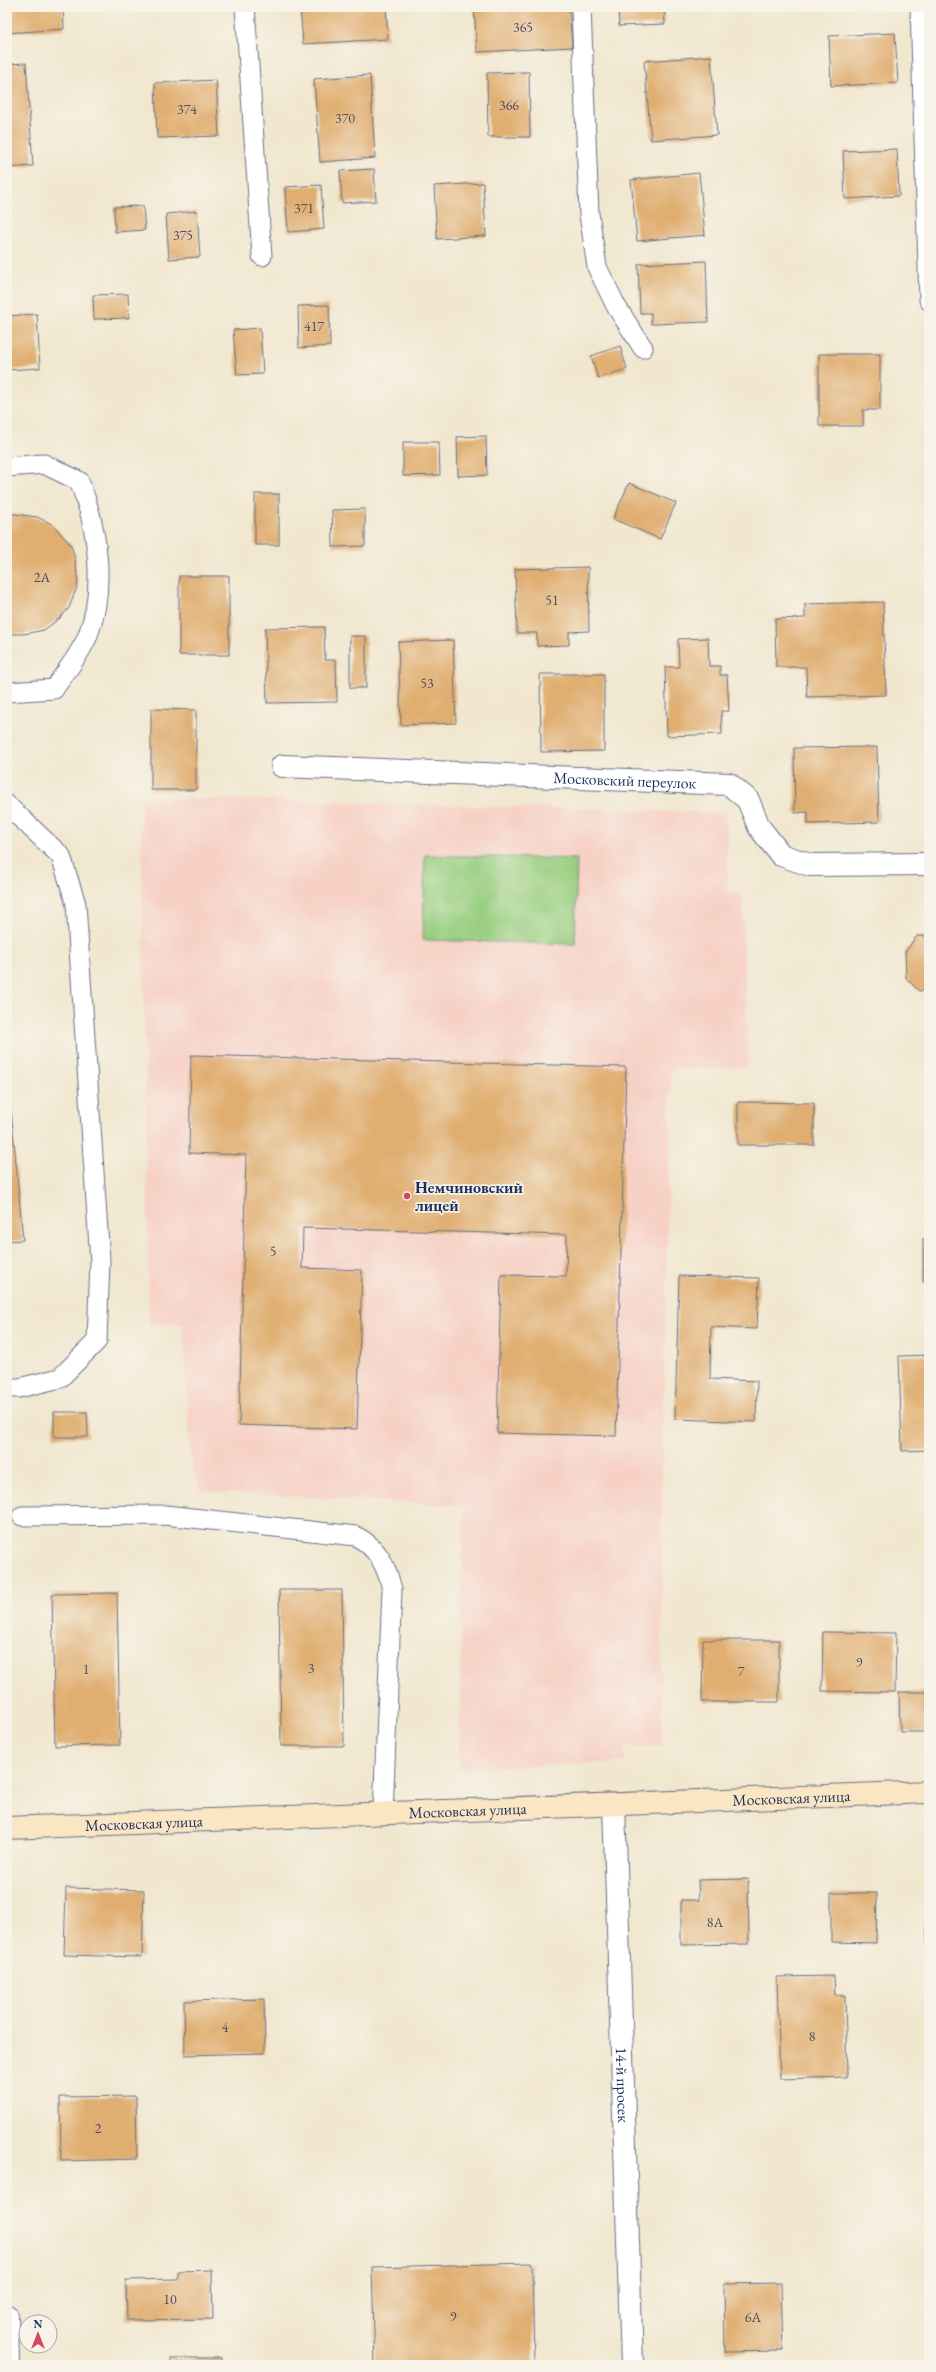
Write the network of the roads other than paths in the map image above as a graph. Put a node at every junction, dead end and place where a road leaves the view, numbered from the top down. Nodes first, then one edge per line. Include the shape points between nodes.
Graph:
1 (245, 7) edge
2 (580, 7) edge
3 (920, 7) edge
4 (262, 256) dead end
5 (929, 300) edge
6 (643, 348) dead end
7 (7, 467) edge
8 (7, 692) edge
9 (282, 766) dead end
10 (7, 805) edge
11 (929, 864) edge
12 (7, 1388) edge
13 (22, 1516) dead end
14 (929, 1792) edge
15 (614, 1805) junction
16 (384, 1814) junction
17 (7, 1828) edge
18 (7, 2316) edge
19 (8, 2365) edge
20 (632, 2365) edge

1 - 4 lane
2 - 6 lane via 589,214 597,267 616,306
3 - 5 lane
7 - 8 lane via 44,464 79,481 90,507 99,594 88,636 54,689
9 - 11 street, Московский переулок via 729,784 748,800 759,827 781,855 810,865
10 - 12 lane via 61,856 76,904 100,1261 97,1341 60,1378 20,1388
13 - 16 lane via 165,1515 356,1536 368,1543 380,1555 392,1589
14 - 15 street, Московская улица
15 - 16 street, Московская улица
15 - 20 street, 14-й просек
16 - 17 street, Московская улица
18 - 19 street

